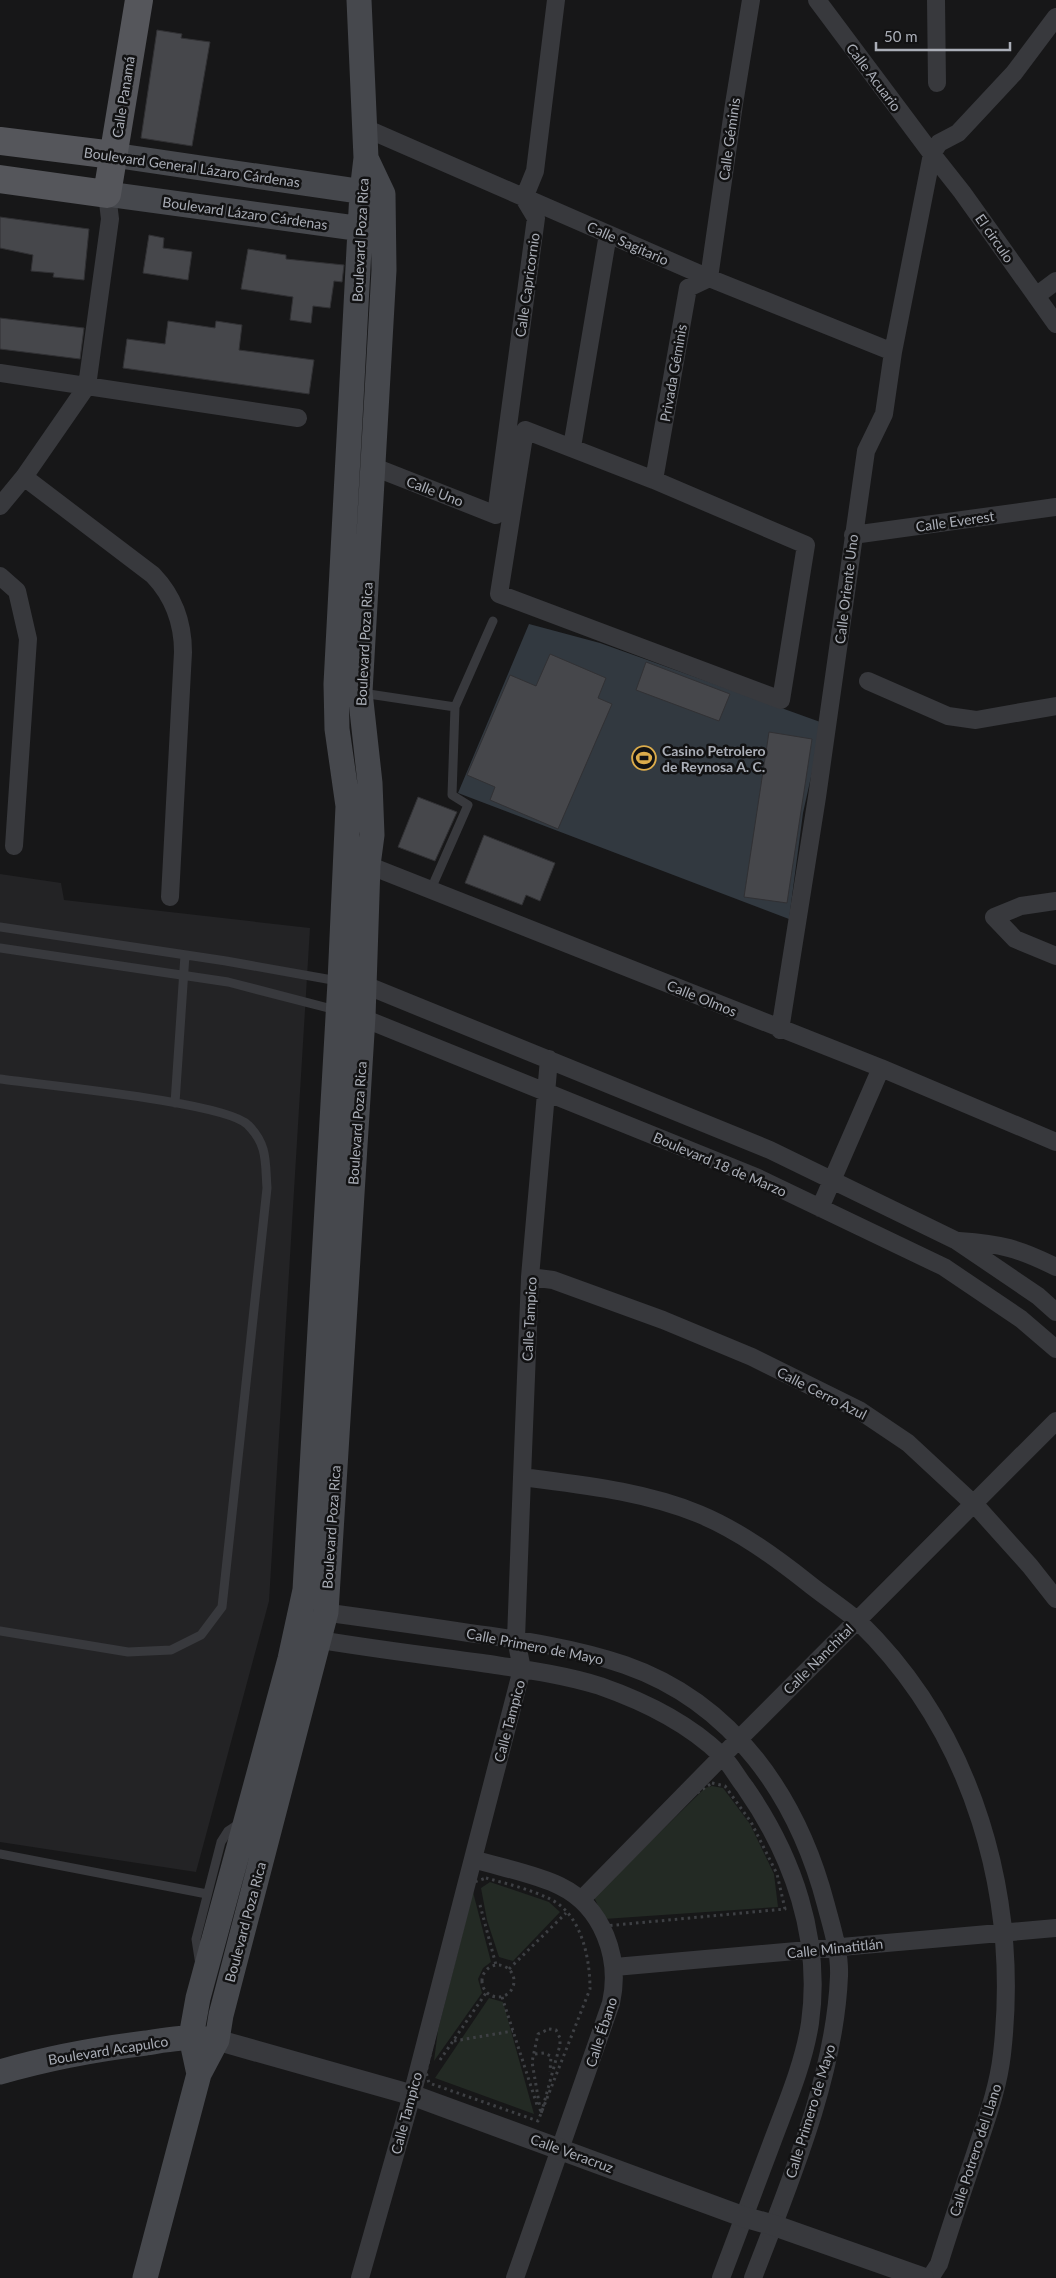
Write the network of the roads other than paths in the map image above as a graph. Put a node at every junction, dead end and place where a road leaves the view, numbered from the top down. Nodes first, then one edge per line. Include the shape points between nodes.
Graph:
1 (139, 0) edge
2 (359, 0) edge
3 (556, 0) edge
4 (751, 0) edge
5 (817, 0) edge
6 (936, 0) edge
7 (1055, 20) edge
8 (937, 83) dead end
9 (365, 128) junction
10 (0, 141) edge
11 (932, 154) junction
12 (113, 155) junction
13 (0, 179) edge
14 (372, 193) junction
15 (107, 194) junction
16 (524, 198) junction
17 (372, 230) junction
18 (608, 234) junction
19 (709, 278) junction
20 (1056, 281) edge
21 (1036, 296) junction
22 (1056, 324) edge
23 (893, 352) junction
24 (0, 374) edge
25 (87, 386) junction
26 (298, 418) dead end
27 (572, 447) junction
28 (374, 467) junction
29 (24, 477) junction
30 (654, 480) junction
31 (0, 506) edge
32 (1056, 507) edge
33 (496, 515) joint
34 (853, 535) junction
35 (0, 576) edge
36 (493, 621) dead end
37 (868, 681) dead end
38 (360, 692) junction
39 (1056, 706) edge
40 (455, 707) junction
41 (14, 846) dead end
42 (357, 863) junction
43 (431, 889) junction
44 (170, 897) dead end
45 (1056, 901) edge
46 (0, 927) edge
47 (0, 948) edge
48 (185, 955) junction
49 (1056, 956) edge
50 (184, 975) junction
51 (340, 982) junction
52 (365, 985) junction
53 (338, 1010) junction
54 (364, 1017) junction
55 (780, 1030) junction
56 (548, 1059) junction
57 (881, 1068) junction
58 (0, 1079) edge
59 (545, 1091) junction
60 (175, 1103) junction
61 (1056, 1142) edge
62 (833, 1180) junction
63 (820, 1208) junction
64 (957, 1241) junction
65 (1056, 1267) edge
66 (530, 1277) junction
67 (1056, 1312) edge
68 (1056, 1349) edge
69 (1056, 1421) edge
70 (522, 1477) junction
71 (973, 1504) junction
72 (1056, 1599) edge
73 (314, 1611) junction
74 (857, 1620) junction
75 (0, 1631) edge
76 (307, 1637) junction
77 (516, 1640) junction
78 (522, 1669) junction
79 (740, 1738) junction
80 (279, 1743) junction
81 (723, 1756) junction
82 (246, 1819) junction
83 (0, 1854) edge
84 (472, 1859) junction
85 (207, 1894) junction
86 (588, 1901) junction
87 (1056, 1928) edge
88 (1003, 1932) junction
89 (837, 1948) junction
90 (811, 1951) junction
91 (615, 1967) junction
92 (203, 1978) junction
93 (191, 2037) junction
94 (217, 2040) junction
95 (0, 2072) edge
96 (199, 2074) junction
97 (412, 2095) junction
98 (561, 2148) junction
99 (744, 2217) junction
100 (773, 2225) junction
101 (145, 2278) edge
102 (360, 2278) edge
103 (515, 2278) edge
104 (721, 2278) edge
105 (753, 2278) edge
106 (923, 2278) edge
107 (930, 2278) edge

1 - 12 main road, Calle Panamá
2 - 9 main road, Boulevard Poza Rica
3 - 16 street via 534,171
4 - 19 street, Calle Géminis
5 - 11 street, Calle Acuario
6 - 8 street
7 - 11 street via 1014,73 958,133 939,143
9 - 14 main road, Boulevard Poza Rica
9 - 16 street, Calle Sagitario
10 - 12 main road, Boulevard General Lázaro Cárdenas
11 - 21 street, El circulo
11 - 23 street, Calle Oriente Uno
12 - 14 main road, Boulevard General Lázaro Cárdenas
12 - 15 main road, Calle Panamá
13 - 15 main road
14 - 17 main road, Boulevard Poza Rica
15 - 17 main road, Boulevard Lázaro Cárdenas
15 - 25 street via 110,219
16 - 18 street, Calle Sagitario
16 - 33 street, Calle Capricornio via 536,218
17 - 28 main road, Boulevard Poza Rica via 384,270
17 - 42 main road, Boulevard Poza Rica via 336,684 337,729
18 - 19 street, Calle Sagitario
18 - 27 street
19 - 23 street, Calle Sagitario
19 - 30 street, Privada Géminis via 688,288
20 - 21 street
21 - 22 street, El circulo
23 - 34 street, Calle Oriente Uno via 884,414 866,451
24 - 25 street
25 - 26 street
25 - 29 street
27 - 30 street
27 - 30 street via 525,430 499,594 781,700 806,545
28 - 33 street, Calle Uno
28 - 38 main road, Boulevard Poza Rica
29 - 31 street
29 - 44 street via 153,575 165,590 178,618 184,652
32 - 34 street, Calle Everest
34 - 55 street, Calle Oriente Uno
35 - 41 street via 18,591 28,639
36 - 40 lane
37 - 39 street via 948,716 976,720
38 - 40 lane
38 - 42 main road, Boulevard Poza Rica via 372,803
40 - 43 lane via 452,794 468,805
42 - 43 street, Calle Olmos
42 - 51 main road, Boulevard Poza Rica
42 - 52 main road, Boulevard Poza Rica
43 - 55 street, Calle Olmos
45 - 49 street via 1021,906 994,917 1015,939
46 - 48 lane
47 - 50 lane
48 - 50 lane
48 - 51 lane
50 - 53 lane via 228,982
50 - 60 lane
51 - 52 street
51 - 53 main road, Boulevard Poza Rica
52 - 54 main road, Boulevard Poza Rica
52 - 56 street
53 - 54 street, Boulevard 18 de Marzo
53 - 73 main road, Boulevard Poza Rica via 306,1580
54 - 59 street, Boulevard 18 de Marzo
54 - 73 main road, Boulevard Poza Rica
55 - 57 street, Calle Olmos
56 - 59 street, Calle Tampico
56 - 62 street via 770,1150
57 - 61 street, Calle Olmos
57 - 62 street
58 - 60 lane
59 - 63 street, Boulevard 18 de Marzo via 756,1177
59 - 66 street, Calle Tampico
60 - 75 lane via 222,1112 247,1123 264,1146 267,1188 222,1607 202,1635 171,1650 128,1652
62 - 63 street
62 - 64 street
63 - 68 street, Boulevard 18 de Marzo via 944,1267 1021,1319
64 - 65 street via 1000,1244
64 - 67 street via 1038,1296
66 - 70 street, Calle Tampico
66 - 71 street, Calle Cerro Azul via 552,1280 663,1320 752,1357 859,1410 908,1443
69 - 71 street, Calle Nanchital
70 - 74 street, Calle Potrero del Llano via 657,1499 701,1515 781,1562
70 - 77 street, Calle Tampico
71 - 72 street, Calle Cerro Azul
71 - 74 street, Calle Nanchital
73 - 76 main road, Boulevard Poza Rica
73 - 77 street, Calle Primero de Mayo
74 - 79 street, Calle Nanchital
74 - 88 street, Calle Potrero del Llano via 903,1671 931,1710 958,1760 988,1851
76 - 78 street, Calle Primero de Mayo
76 - 80 main road, Boulevard Poza Rica
77 - 78 street, Calle Tampico
77 - 79 street, Calle Primero de Mayo via 588,1654 628,1666 697,1703
78 - 81 street, Calle Primero de Mayo via 598,1686 642,1703 683,1725
78 - 84 street, Calle Tampico
79 - 81 street, Calle Nanchital
79 - 89 street, Calle Primero de Mayo via 776,1786 792,1814 821,1889
80 - 82 main road, Boulevard Poza Rica
80 - 94 main road, Boulevard Poza Rica
81 - 86 street, Calle Nanchital
81 - 90 street, Calle Primero de Mayo via 759,1808 783,1852 799,1892
82 - 85 lane via 228,1831 221,1842
82 - 92 main road, Boulevard Poza Rica
83 - 85 lane
84 - 86 street, Calle Ébano via 559,1886
84 - 97 street, Calle Tampico
85 - 92 lane via 196,1939
86 - 91 street, Calle Ébano via 607,1937
87 - 88 street, Calle Minatitlán
88 - 89 street, Calle Minatitlán
88 - 107 street, Calle Potrero del Llano via 1005,1997 996,2091 939,2264
89 - 90 street, Calle Minatitlán
89 - 100 street, Calle Primero de Mayo via 839,1974 830,2054
90 - 91 street, Calle Minatitlán
90 - 99 street, Calle Primero de Mayo via 810,2022 802,2058
91 - 98 street, Calle Ébano via 611,2003
92 - 93 main road, Boulevard Poza Rica
93 - 94 main road, Boulevard Acapulco
93 - 95 main road, Boulevard Acapulco via 39,2061
93 - 96 main road, Boulevard Poza Rica
94 - 96 main road, Boulevard Poza Rica
94 - 97 street, Calle Veracruz
96 - 101 main road, Boulevard Poza Rica
97 - 98 street, Calle Veracruz
97 - 102 street, Calle Tampico
98 - 99 street, Calle Veracruz
98 - 103 street, Calle Ébano
99 - 100 street, Calle Veracruz
99 - 104 street, Calle Primero de Mayo
100 - 105 street, Calle Primero de Mayo
100 - 106 street, Calle Veracruz

